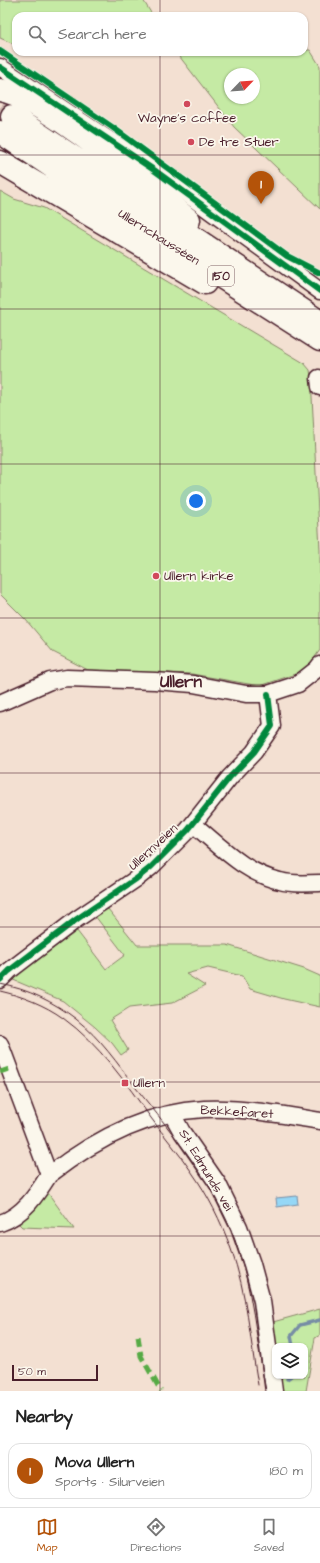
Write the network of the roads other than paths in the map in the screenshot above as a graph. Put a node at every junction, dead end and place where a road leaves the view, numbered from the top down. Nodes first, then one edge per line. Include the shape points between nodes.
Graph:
1 (0, 67) edge
2 (0, 90) edge
3 (6, 124) edge
4 (0, 162) edge
5 (262, 283) junction
6 (320, 292) edge
7 (320, 322) edge
8 (320, 340) edge
9 (320, 347) edge
10 (320, 665) edge
11 (268, 694) junction
12 (0, 703) edge
13 (193, 824) junction
14 (320, 883) edge
15 (2, 978) edge
16 (0, 1044) edge
17 (5, 1070) edge
18 (172, 1114) junction
19 (320, 1121) edge
20 (49, 1175) junction
21 (0, 1223) edge
22 (274, 1391) edge

1 - 6 street via 154,170
2 - 5 highway via 37,106 90,141 151,188
3 - 5 highway, Ullernchausséen / 150
3 - 8 highway, Ullernchausséen / 150 via 121,213
4 - 9 highway via 252,311
5 - 7 highway, Ullernchausséen / 150
10 - 11 street via 298,684
11 - 12 street via 246,694 193,684 67,678 50,681
11 - 13 street, Ullernveien via 272,726 254,752 230,777
13 - 14 street via 243,864 260,874 293,884
13 - 15 street, Ullernveien via 151,867 77,919
16 - 17 street
17 - 20 street
18 - 19 street, Bekkefaret via 203,1109 225,1109
18 - 20 street, Bekkefaret via 124,1129 101,1140
18 - 22 street, St. Edmunds vei via 218,1184 239,1227 262,1301
20 - 21 street via 24,1208 7,1221

